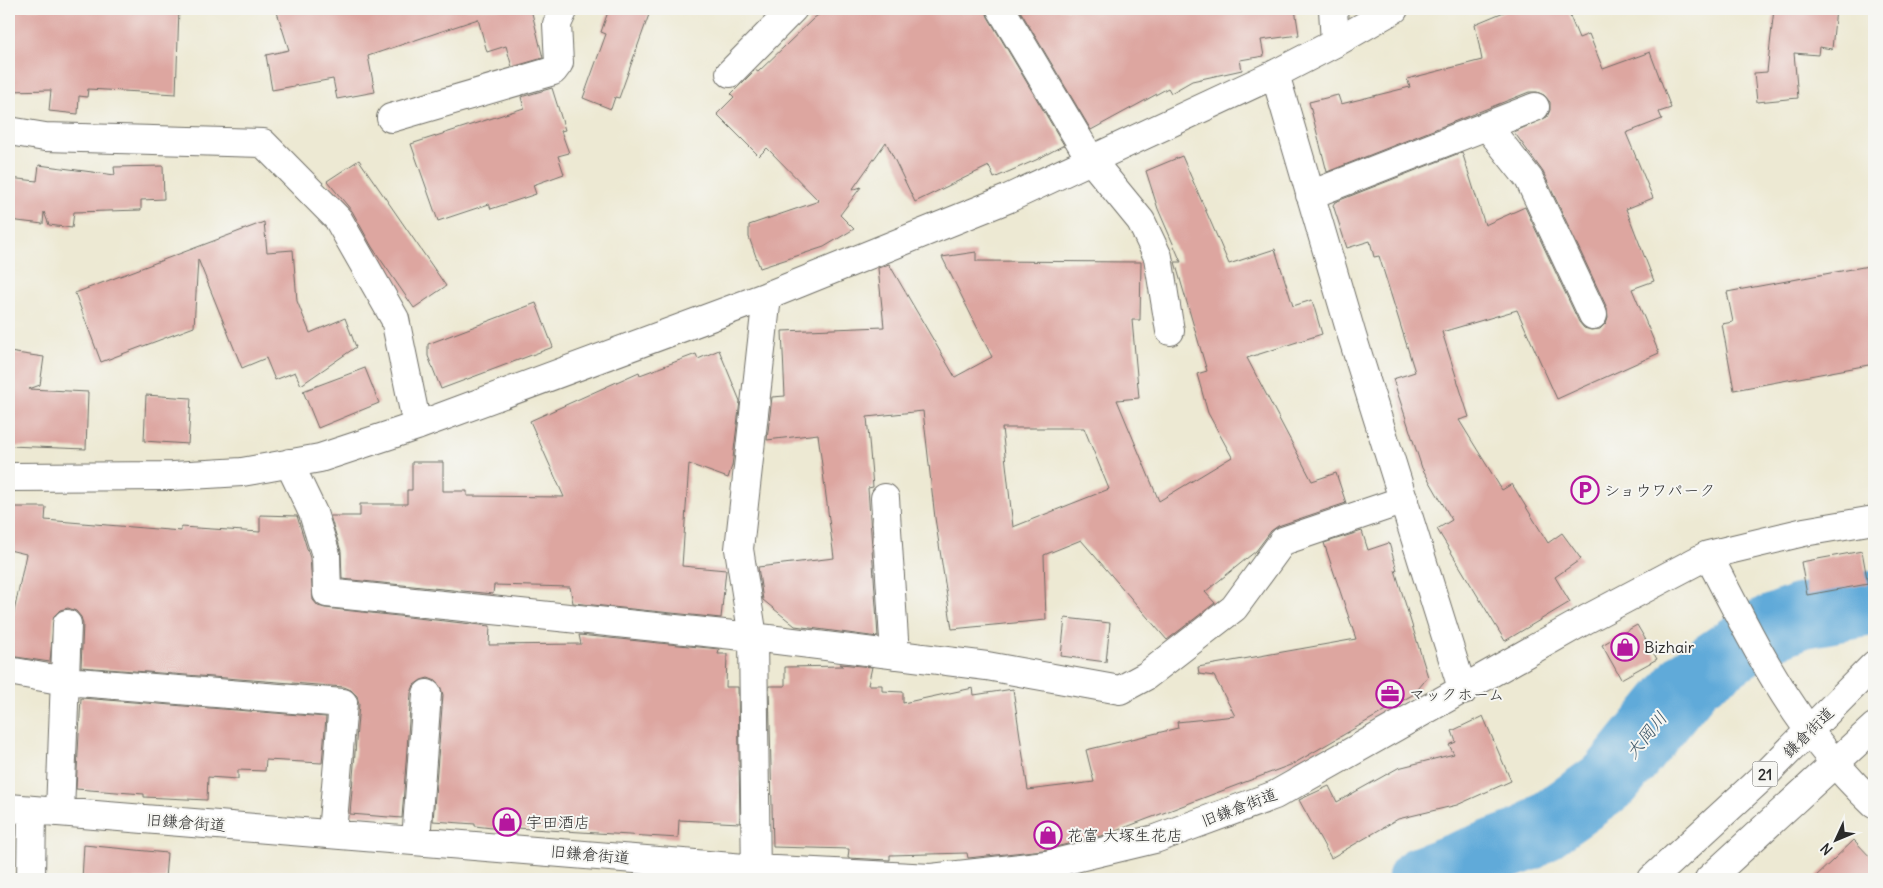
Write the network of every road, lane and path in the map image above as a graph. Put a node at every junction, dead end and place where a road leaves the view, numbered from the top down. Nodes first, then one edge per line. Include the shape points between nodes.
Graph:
1 (564, 9) edge
2 (793, 9) edge
3 (1001, 9) edge
4 (1333, 9) edge
5 (1394, 9) edge
6 (1335, 43) junction
7 (730, 73) dead end
8 (1274, 74) junction
9 (1535, 107) dead end
10 (391, 118) dead end
11 (1487, 126) junction
12 (9, 131) edge
13 (1091, 160) junction
14 (1310, 195) junction
15 (767, 296) junction
16 (1593, 315) dead end
17 (1170, 331) dead end
18 (417, 426) junction
19 (289, 464) junction
20 (9, 477) edge
21 (885, 498) dead end
22 (1404, 500) junction
23 (1874, 520) edge
24 (1708, 555) junction
25 (67, 624) dead end
26 (753, 637) junction
27 (896, 655) junction
28 (1874, 665) edge
29 (9, 671) edge
30 (65, 681) junction
31 (1463, 691) junction
32 (427, 694) dead end
33 (1874, 727) edge
34 (1809, 732) junction
35 (1834, 764) junction
36 (1874, 804) edge
37 (21, 809) edge
38 (60, 812) junction
39 (332, 832) junction
40 (416, 840) junction
41 (757, 874) edge
42 (31, 879) edge
43 (1652, 879) edge
44 (1709, 879) edge

1 - 10 street via 557,24 559,63 553,71
2 - 7 street
3 - 13 street
4 - 6 street
5 - 6 street
6 - 8 street
8 - 13 street
8 - 14 street
9 - 11 street
11 - 14 street
11 - 16 street via 1529,179
12 - 18 street via 45,137 263,143 338,219 395,319
13 - 15 street via 1007,199
13 - 17 street via 1140,221 1158,257
14 - 22 street
15 - 18 street
15 - 26 street via 739,550
18 - 19 street via 320,458
19 - 20 street via 242,472 173,476
19 - 26 street via 313,513 326,555 327,593
21 - 27 street
22 - 27 street via 1283,541 1234,608 1146,676 1120,690 987,666
22 - 31 street
23 - 24 street, 旧鎌倉街道 via 1804,532
24 - 31 street, 旧鎌倉街道 via 1587,619
24 - 34 street via 1779,689
25 - 30 street
26 - 27 street
26 - 41 street
28 - 34 street, 鎌倉街道 / 21
29 - 30 street
30 - 38 street
30 - 39 street via 343,703
31 - 41 street, 旧鎌倉街道 via 1275,795 1155,839 1046,864 931,878
32 - 40 street
33 - 35 street, 21
34 - 35 street
34 - 43 street, 鎌倉街道 / 21
35 - 36 street
35 - 44 street, 21
37 - 38 street, 旧鎌倉街道
37 - 42 street
38 - 39 street, 旧鎌倉街道
39 - 40 street, 旧鎌倉街道
40 - 41 street, 旧鎌倉街道

